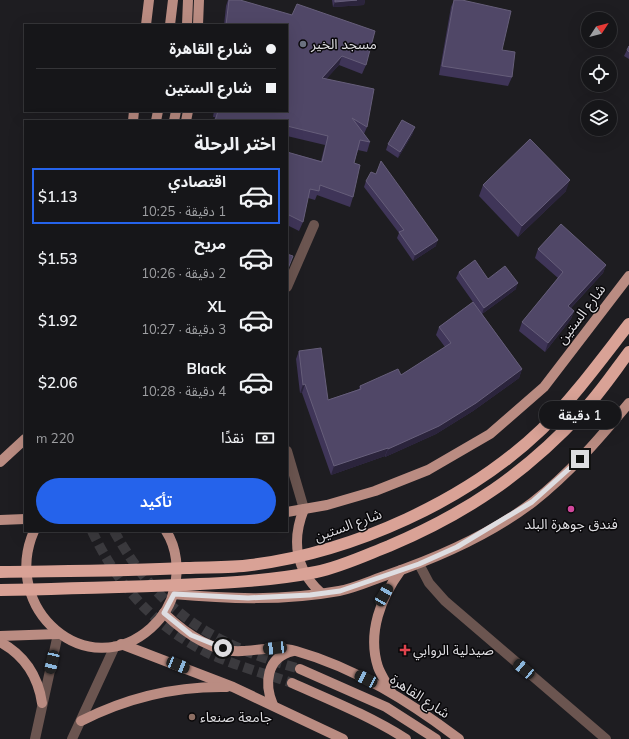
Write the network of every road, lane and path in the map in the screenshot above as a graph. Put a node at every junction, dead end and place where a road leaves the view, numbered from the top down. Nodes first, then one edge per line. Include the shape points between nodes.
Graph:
1 (149, 0) edge
2 (173, 0) edge
3 (188, 0) edge
4 (199, 0) edge
5 (146, 24) edge
6 (170, 24) edge
7 (187, 24) edge
8 (198, 24) edge
9 (314, 225) dead end
10 (629, 276) edge
11 (288, 285) edge
12 (629, 324) edge
13 (629, 352) edge
14 (629, 403) edge
15 (24, 440) edge
16 (288, 454) edge
17 (0, 462) edge
18 (304, 509) junction
19 (288, 512) edge
20 (24, 519) edge
21 (0, 520) edge
22 (34, 532) edge
23 (166, 532) edge
24 (419, 564) junction
25 (401, 570) junction
26 (0, 572) edge
27 (0, 590) edge
28 (321, 593) junction
29 (174, 594) junction
30 (164, 613) junction
31 (58, 634) junction
32 (0, 636) edge
33 (0, 642) edge
34 (118, 645) junction
35 (295, 650) junction
36 (300, 670) tunnel mouth
37 (292, 683) tunnel mouth
38 (233, 687) junction
39 (391, 692) junction
40 (42, 703) junction
41 (273, 705) junction
42 (81, 721) junction
43 (35, 739) edge
44 (72, 739) edge
45 (343, 739) edge
46 (406, 739) edge
47 (436, 739) edge
48 (459, 739) edge
49 (606, 739) edge

1 - 5 main road
2 - 6 main road
3 - 7 main road
4 - 8 main road
9 - 11 street
10 - 18 main road, شارع الستين via 544,387 490,434 428,470 375,491
12 - 26 highway, شارع الستين, bridge via 573,395 519,449 477,480 437,503 345,544 300,558 249,565 129,571
13 - 27 highway, bridge via 584,410 516,473 483,498 443,521 362,557 317,572 263,579 121,587
14 - 24 main road via 600,438 532,502 457,547
15 - 17 main road
16 - 18 street
18 - 19 main road, شارع الستين
18 - 28 main road via 297,531 298,554 306,576
20 - 21 main road
22 - 31 main road via 25,558 24,580 35,610 45,624
23 - 29 main road via 177,564
24 - 25 main road
24 - 49 street via 429,583 445,601
25 - 28 main road via 340,591
25 - 39 main road via 382,602 376,623 378,667
28 - 29 main road via 248,598
29 - 30 main road
30 - 34 main road via 146,632
30 - 35 main road, شارع القاهرة via 191,635 223,648 240,651 275,648
31 - 32 main road
31 - 34 main road via 86,646
31 - 40 street
33 - 40 main road via 16,652 31,670
34 - 38 main road
34 - 42 street
35 - 39 main road, شارع القاهرة via 340,667
35 - 41 main road via 278,658 270,671 268,687
36 - 47 main road via 386,707
37 - 46 main road via 389,728
38 - 41 main road
38 - 42 main road via 188,688 156,693 118,704
39 - 48 main road, شارع القاهرة
40 - 43 street
41 - 45 main road
42 - 44 street

